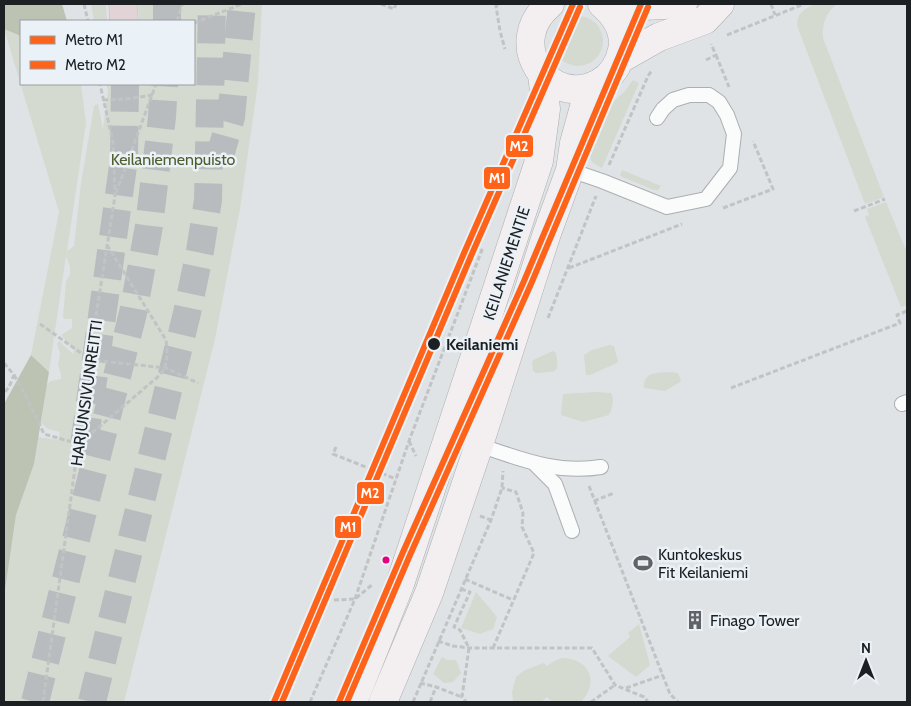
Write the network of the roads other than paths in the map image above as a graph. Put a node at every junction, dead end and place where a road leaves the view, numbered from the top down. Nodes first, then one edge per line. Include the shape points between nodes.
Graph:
1 (124, 4) edge
2 (550, 4) edge
3 (683, 4) edge
4 (720, 4) edge
5 (608, 7) edge
6 (124, 20) edge
7 (620, 59) junction
8 (542, 74) junction
9 (594, 86) junction
10 (657, 118) dead end
11 (570, 170) junction
12 (491, 449) junction
13 (535, 464) junction
14 (600, 467) dead end
15 (572, 531) dead end
16 (353, 702) edge
17 (383, 702) edge

1 - 6 highway
2 - 8 street via 537,19 530,38 531,51
3 - 5 street
4 - 7 street via 705,20 659,38
5 - 7 street via 623,34
7 - 9 street via 614,70
8 - 9 street via 566,88
8 - 16 street, KEILANIEMENTIE via 546,109 539,161 400,584
9 - 11 street, KEILANIEMENTIE via 584,107
10 - 11 lane via 673,100 689,95 709,95 719,102 727,115 734,134 730,168 706,199 667,207
11 - 12 street, KEILANIEMENTIE via 546,236
12 - 13 lane
12 - 17 street, KEILANIEMENTIE
13 - 14 lane via 582,470
13 - 15 lane via 555,484

